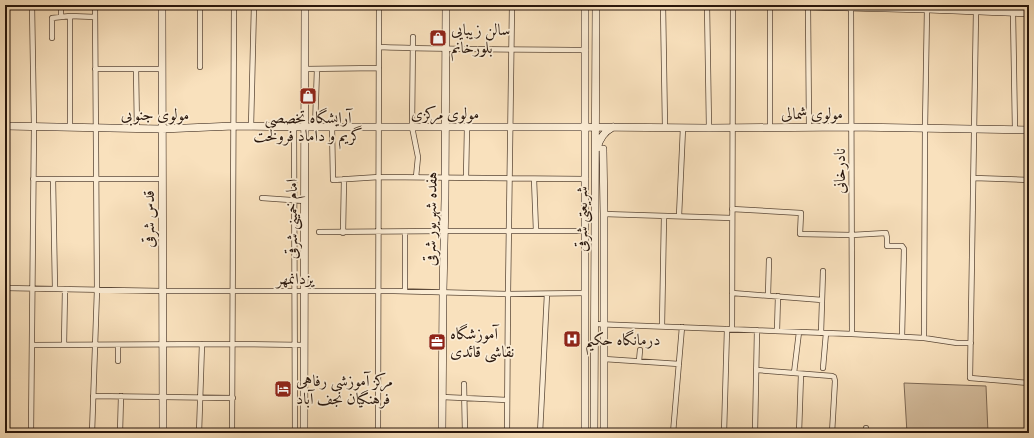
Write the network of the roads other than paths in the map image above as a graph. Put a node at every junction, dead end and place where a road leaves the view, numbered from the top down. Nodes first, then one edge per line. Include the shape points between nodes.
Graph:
1 (32, 5) edge
2 (62, 5) edge
3 (95, 5) edge
4 (162, 5) edge
5 (200, 5) edge
6 (234, 5) edge
7 (254, 5) edge
8 (305, 5) edge
9 (379, 5) edge
10 (446, 5) edge
11 (512, 5) edge
12 (585, 5) edge
13 (596, 5) edge
14 (663, 5) edge
15 (708, 5) edge
16 (733, 5) edge
17 (759, 5) edge
18 (770, 5) edge
19 (797, 5) edge
20 (808, 6) junction
21 (826, 6) edge
22 (851, 8) junction
23 (931, 8) edge
24 (966, 8) edge
25 (998, 9) edge
26 (976, 11) junction
27 (1013, 13) junction
28 (1029, 13) edge
29 (70, 16) junction
30 (61, 17) junction
31 (95, 17) junction
32 (413, 37) dead end
33 (52, 38) dead end
34 (380, 47) junction
35 (413, 49) junction
36 (446, 49) junction
37 (511, 49) junction
38 (586, 50) junction
39 (200, 67) dead end
40 (95, 68) junction
41 (380, 68) junction
42 (136, 69) junction
43 (162, 69) junction
44 (305, 69) junction
45 (317, 69) junction
46 (586, 82) junction
47 (596, 82) junction
48 (5, 126) edge
49 (34, 126) junction
50 (234, 126) junction
51 (70, 127) junction
52 (251, 127) junction
53 (294, 127) junction
54 (305, 127) junction
55 (315, 127) junction
56 (332, 127) junction
57 (380, 127) junction
58 (412, 127) junction
59 (445, 127) junction
60 (467, 127) junction
61 (510, 127) junction
62 (586, 127) junction
63 (596, 127) junction
64 (613, 127) junction
65 (665, 127) junction
66 (809, 127) junction
67 (852, 127) junction
68 (96, 128) junction
69 (683, 128) junction
70 (708, 128) junction
71 (732, 128) junction
72 (770, 128) junction
73 (925, 128) junction
74 (137, 129) junction
75 (162, 129) junction
76 (974, 129) junction
77 (1015, 130) junction
78 (1029, 130) edge
79 (603, 149) dead end
80 (596, 152) junction
81 (586, 162) junction
82 (595, 162) junction
83 (379, 177) junction
84 (416, 178) junction
85 (445, 178) junction
86 (466, 178) junction
87 (974, 178) junction
88 (33, 179) junction
89 (53, 179) junction
90 (162, 179) junction
91 (344, 179) junction
92 (510, 179) junction
93 (534, 179) junction
94 (586, 179) junction
95 (96, 180) junction
96 (1029, 180) edge
97 (595, 189) junction
98 (604, 189) junction
99 (262, 198) dead end
100 (294, 200) junction
101 (305, 201) junction
102 (732, 209) junction
103 (604, 214) junction
104 (664, 216) junction
105 (679, 216) junction
106 (732, 218) junction
107 (444, 231) junction
108 (509, 231) junction
109 (536, 231) junction
110 (586, 231) junction
111 (319, 232) dead end
112 (379, 232) junction
113 (405, 232) junction
114 (343, 233) junction
115 (852, 235) junction
116 (769, 260) dead end
117 (823, 271) dead end
118 (5, 288) edge
119 (32, 289) junction
120 (55, 289) junction
121 (65, 289) junction
122 (97, 290) junction
123 (233, 290) junction
124 (162, 291) junction
125 (295, 291) junction
126 (304, 291) junction
127 (379, 291) junction
128 (405, 292) junction
129 (443, 292) junction
130 (585, 293) junction
131 (732, 293) junction
132 (508, 294) junction
133 (547, 294) junction
134 (768, 295) junction
135 (778, 296) junction
136 (822, 300) junction
137 (594, 324) junction
138 (604, 324) junction
139 (662, 326) junction
140 (682, 327) junction
141 (729, 329) junction
142 (757, 330) junction
143 (777, 331) junction
144 (799, 332) junction
145 (821, 333) junction
146 (826, 333) junction
147 (852, 334) junction
148 (902, 337) junction
149 (924, 338) junction
150 (971, 343) junction
151 (162, 344) junction
152 (202, 344) junction
153 (233, 344) junction
154 (32, 345) junction
155 (64, 345) junction
156 (95, 345) junction
157 (118, 345) junction
158 (295, 345) junction
159 (304, 345) junction
160 (640, 350) dead end
161 (604, 359) junction
162 (118, 361) dead end
163 (638, 361) junction
164 (679, 364) junction
165 (823, 368) dead end
166 (756, 370) junction
167 (794, 373) junction
168 (801, 374) junction
169 (1029, 383) edge
170 (464, 384) dead end
171 (93, 396) junction
172 (121, 396) junction
173 (162, 397) junction
174 (442, 397) junction
175 (200, 398) junction
176 (233, 398) junction
177 (464, 399) junction
178 (507, 400) junction
179 (30, 433) edge
180 (92, 433) edge
181 (120, 433) edge
182 (162, 433) edge
183 (199, 433) edge
184 (232, 433) edge
185 (295, 433) edge
186 (304, 433) edge
187 (378, 433) edge
188 (442, 433) edge
189 (465, 433) edge
190 (507, 433) edge
191 (540, 433) edge
192 (585, 433) edge
193 (594, 433) edge
194 (604, 433) edge
195 (673, 433) edge
196 (724, 433) edge
197 (755, 433) edge
198 (799, 433) edge
199 (832, 433) edge

1 - 49 street
2 - 30 street
3 - 31 street
4 - 43 street, قدس شرقی
5 - 39 street
6 - 50 street
7 - 52 street
8 - 44 street, امام خمینی شرقی
9 - 34 street
10 - 36 street, هفده شهریور شرقی
11 - 37 street
12 - 38 street, شریعتی شرقی
13 - 47 street, شریعتی شرقی
14 - 65 street
15 - 70 street
16 - 71 street
17 - 18 street
18 - 19 street
18 - 72 street
19 - 20 street
20 - 21 street
20 - 66 street
21 - 22 street
22 - 23 street
22 - 67 street, نادرخانی
23 - 24 street
23 - 73 street
24 - 26 street
25 - 26 street
25 - 27 street
26 - 76 street
27 - 28 street
27 - 77 street
29 - 30 street
29 - 31 street
29 - 51 street
30 - 33 street via 52,18
31 - 40 street
32 - 35 street
34 - 35 street
34 - 41 street
35 - 36 street
35 - 58 street
36 - 37 street
36 - 59 street, هفده شهریور شرقی
37 - 38 street
37 - 61 street
38 - 46 street, شریعتی شرقی
40 - 42 street
40 - 68 street
41 - 45 street
41 - 57 street
42 - 43 street
42 - 74 street
43 - 75 street, قدس شرقی
44 - 45 street
44 - 54 street, امام خمینی شرقی
45 - 55 street
46 - 47 street via 591,85
46 - 62 street, شریعتی شرقی
47 - 63 street, شریعتی شرقی
48 - 49 street, مولوی جنوبی
49 - 51 street, مولوی جنوبی
49 - 88 street
50 - 52 street, مولوی جنوبی
50 - 75 street, مولوی جنوبی
50 - 123 street
51 - 68 street, مولوی جنوبی
52 - 53 street, مولوی جنوبی
53 - 54 street, مولوی جنوبی
53 - 100 street
54 - 55 street, مولوی مرکزی
54 - 101 street, امام خمینی شرقی
55 - 56 street, مولوی مرکزی
56 - 57 street, مولوی مرکزی
56 - 91 street via 333,180
57 - 58 street, مولوی مرکزی
57 - 83 street
58 - 59 street, مولوی مرکزی
58 - 84 street via 418,157
59 - 60 street, مولوی مرکزی
59 - 85 street, هفده شهریور شرقی
60 - 61 street, مولوی مرکزی
60 - 86 street
61 - 62 street, مولوی مرکزی
61 - 92 street
62 - 63 street, مولوی مرکزی
62 - 81 street, شریعتی شرقی
63 - 64 street, مولوی شمالی
63 - 80 street, شریعتی شرقی
64 - 65 street, مولوی شمالی
64 - 80 street via 605,132
65 - 69 street, مولوی شمالی
66 - 67 street, مولوی شمالی
66 - 72 street, مولوی شمالی
67 - 73 street, مولوی شمالی
67 - 115 street, نادرخانی
68 - 74 street, مولوی جنوبی
68 - 95 street
69 - 70 street, مولوی شمالی
69 - 105 street
70 - 71 street, مولوی شمالی
71 - 72 street, مولوی شمالی
71 - 102 street
73 - 76 street, مولوی شمالی
73 - 149 street
74 - 75 street, مولوی جنوبی
75 - 90 street, قدس شرقی
76 - 77 street, مولوی شمالی
76 - 87 street
77 - 78 street, مولوی شمالی
79 - 98 street, شریعتی شرقی
80 - 82 street, شریعتی شرقی
81 - 82 street
81 - 94 street, شریعتی شرقی
82 - 97 street, شریعتی شرقی
83 - 84 street
83 - 91 street
83 - 112 street
84 - 85 street
85 - 86 street
85 - 107 street, هفده شهریور شرقی
86 - 92 street
87 - 96 street
87 - 150 street
88 - 89 street
88 - 119 street
89 - 95 street
89 - 120 street
90 - 95 street
90 - 124 street, قدس شرقی
91 - 114 street
92 - 93 street
92 - 108 street
93 - 94 street
93 - 109 street
94 - 110 street, شریعتی شرقی
95 - 122 street
97 - 98 street
97 - 137 street, شریعتی شرقی
98 - 103 street, شریعتی شرقی
99 - 100 street
100 - 101 street
100 - 125 street
101 - 126 street, امام خمینی شرقی
102 - 106 street
102 - 115 street via 801,213 800,234
103 - 104 street
103 - 138 street, شریعتی شرقی
104 - 105 street
104 - 139 street
105 - 106 street
106 - 131 street
107 - 108 street
107 - 113 street
107 - 129 street, هفده شهریور شرقی
108 - 109 street
108 - 132 street
109 - 110 street
110 - 130 street, شریعتی شرقی
111 - 114 street
112 - 113 street
112 - 114 street
112 - 127 street
113 - 128 street
115 - 147 street, نادرخانی
115 - 148 street via 886,233 887,246 902,246 904,249
116 - 134 street
117 - 136 street
118 - 119 street, یزدانمهر
119 - 120 street, یزدانمهر
119 - 154 street
120 - 121 street, یزدانمهر
121 - 122 street, یزدانمهر
121 - 155 street
122 - 124 street, یزدانمهر
122 - 156 street
123 - 124 street, یزدانمهر
123 - 125 street, یزدانمهر
123 - 153 street
124 - 151 street, قدس شرقی
125 - 126 street, یزدانمهر
125 - 158 street
126 - 127 street, یزدانمهر
126 - 159 street, امام خمینی شرقی
127 - 128 street, یزدانمهر
127 - 187 street
128 - 129 street, یزدانمهر
129 - 132 street, یزدانمهر
129 - 174 street, هفده شهریور شرقی
130 - 133 street, یزدانمهر
130 - 192 street, شریعتی شرقی
131 - 134 street
131 - 141 street
132 - 133 street, یزدانمهر
132 - 178 street
133 - 191 street
134 - 135 street
135 - 136 street
135 - 143 street
136 - 145 street
137 - 138 street
137 - 193 street, شریعتی شرقی
138 - 139 street
138 - 161 street, شریعتی شرقی
139 - 140 street
140 - 141 street
140 - 164 street
141 - 142 street
141 - 196 street
142 - 143 street
142 - 166 street
143 - 144 street
144 - 145 street
144 - 167 street
145 - 146 street
146 - 147 street
146 - 165 street
147 - 148 street
148 - 149 street
149 - 150 street
150 - 169 street via 970,378
151 - 152 street
151 - 157 street
151 - 173 street, قدس شرقی
152 - 153 street
152 - 175 street
153 - 158 street
153 - 176 street
154 - 155 street
154 - 179 street
155 - 156 street
156 - 157 street
156 - 171 street
157 - 162 street
158 - 159 street
158 - 185 street
159 - 186 street, امام خمینی شرقی
160 - 163 street
161 - 163 street
161 - 194 street, شریعتی شرقی
163 - 164 street
164 - 195 street
166 - 167 street
166 - 197 street
167 - 168 street
168 - 198 street
168 - 199 street via 834,377
170 - 177 street
171 - 172 street
171 - 180 street
172 - 173 street
172 - 181 street
173 - 175 street
173 - 182 street, قدس شرقی
174 - 177 street
174 - 188 street, هفده شهریور شرقی
175 - 176 street
175 - 183 street
176 - 184 street
177 - 178 street
177 - 189 street
178 - 190 street

